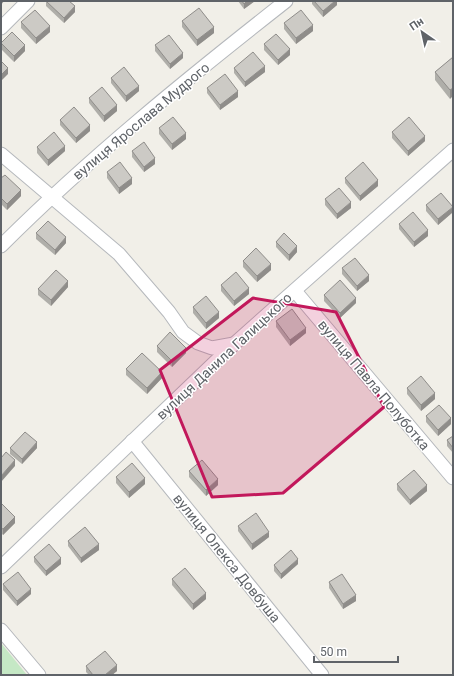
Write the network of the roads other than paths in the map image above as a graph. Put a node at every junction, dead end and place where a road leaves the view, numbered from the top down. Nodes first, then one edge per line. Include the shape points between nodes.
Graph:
1 (28, 1) edge
2 (286, 1) edge
3 (1, 28) edge
4 (453, 150) edge
5 (1, 154) edge
6 (51, 196) junction
7 (1, 246) edge
8 (295, 291) junction
9 (234, 344) junction
10 (132, 441) junction
11 (453, 478) edge
12 (1, 567) edge
13 (1, 630) edge
14 (39, 675) edge
15 (322, 675) edge

1 - 3 street
2 - 6 street, вулиця Ярослава Мудрого
4 - 8 street, вулиця Данила Галицького
5 - 6 street
6 - 7 street, вулиця Ярослава Мудрого
6 - 9 street via 119,254 183,332 198,343 212,348
8 - 9 street, вулиця Данила Галицького
8 - 11 street, вулиця Павла Полуботка
9 - 10 street, вулиця Данила Галицького
10 - 12 street, вулиця Данила Галицького
10 - 15 street, вулиця Олекса Довбуша
13 - 14 street

